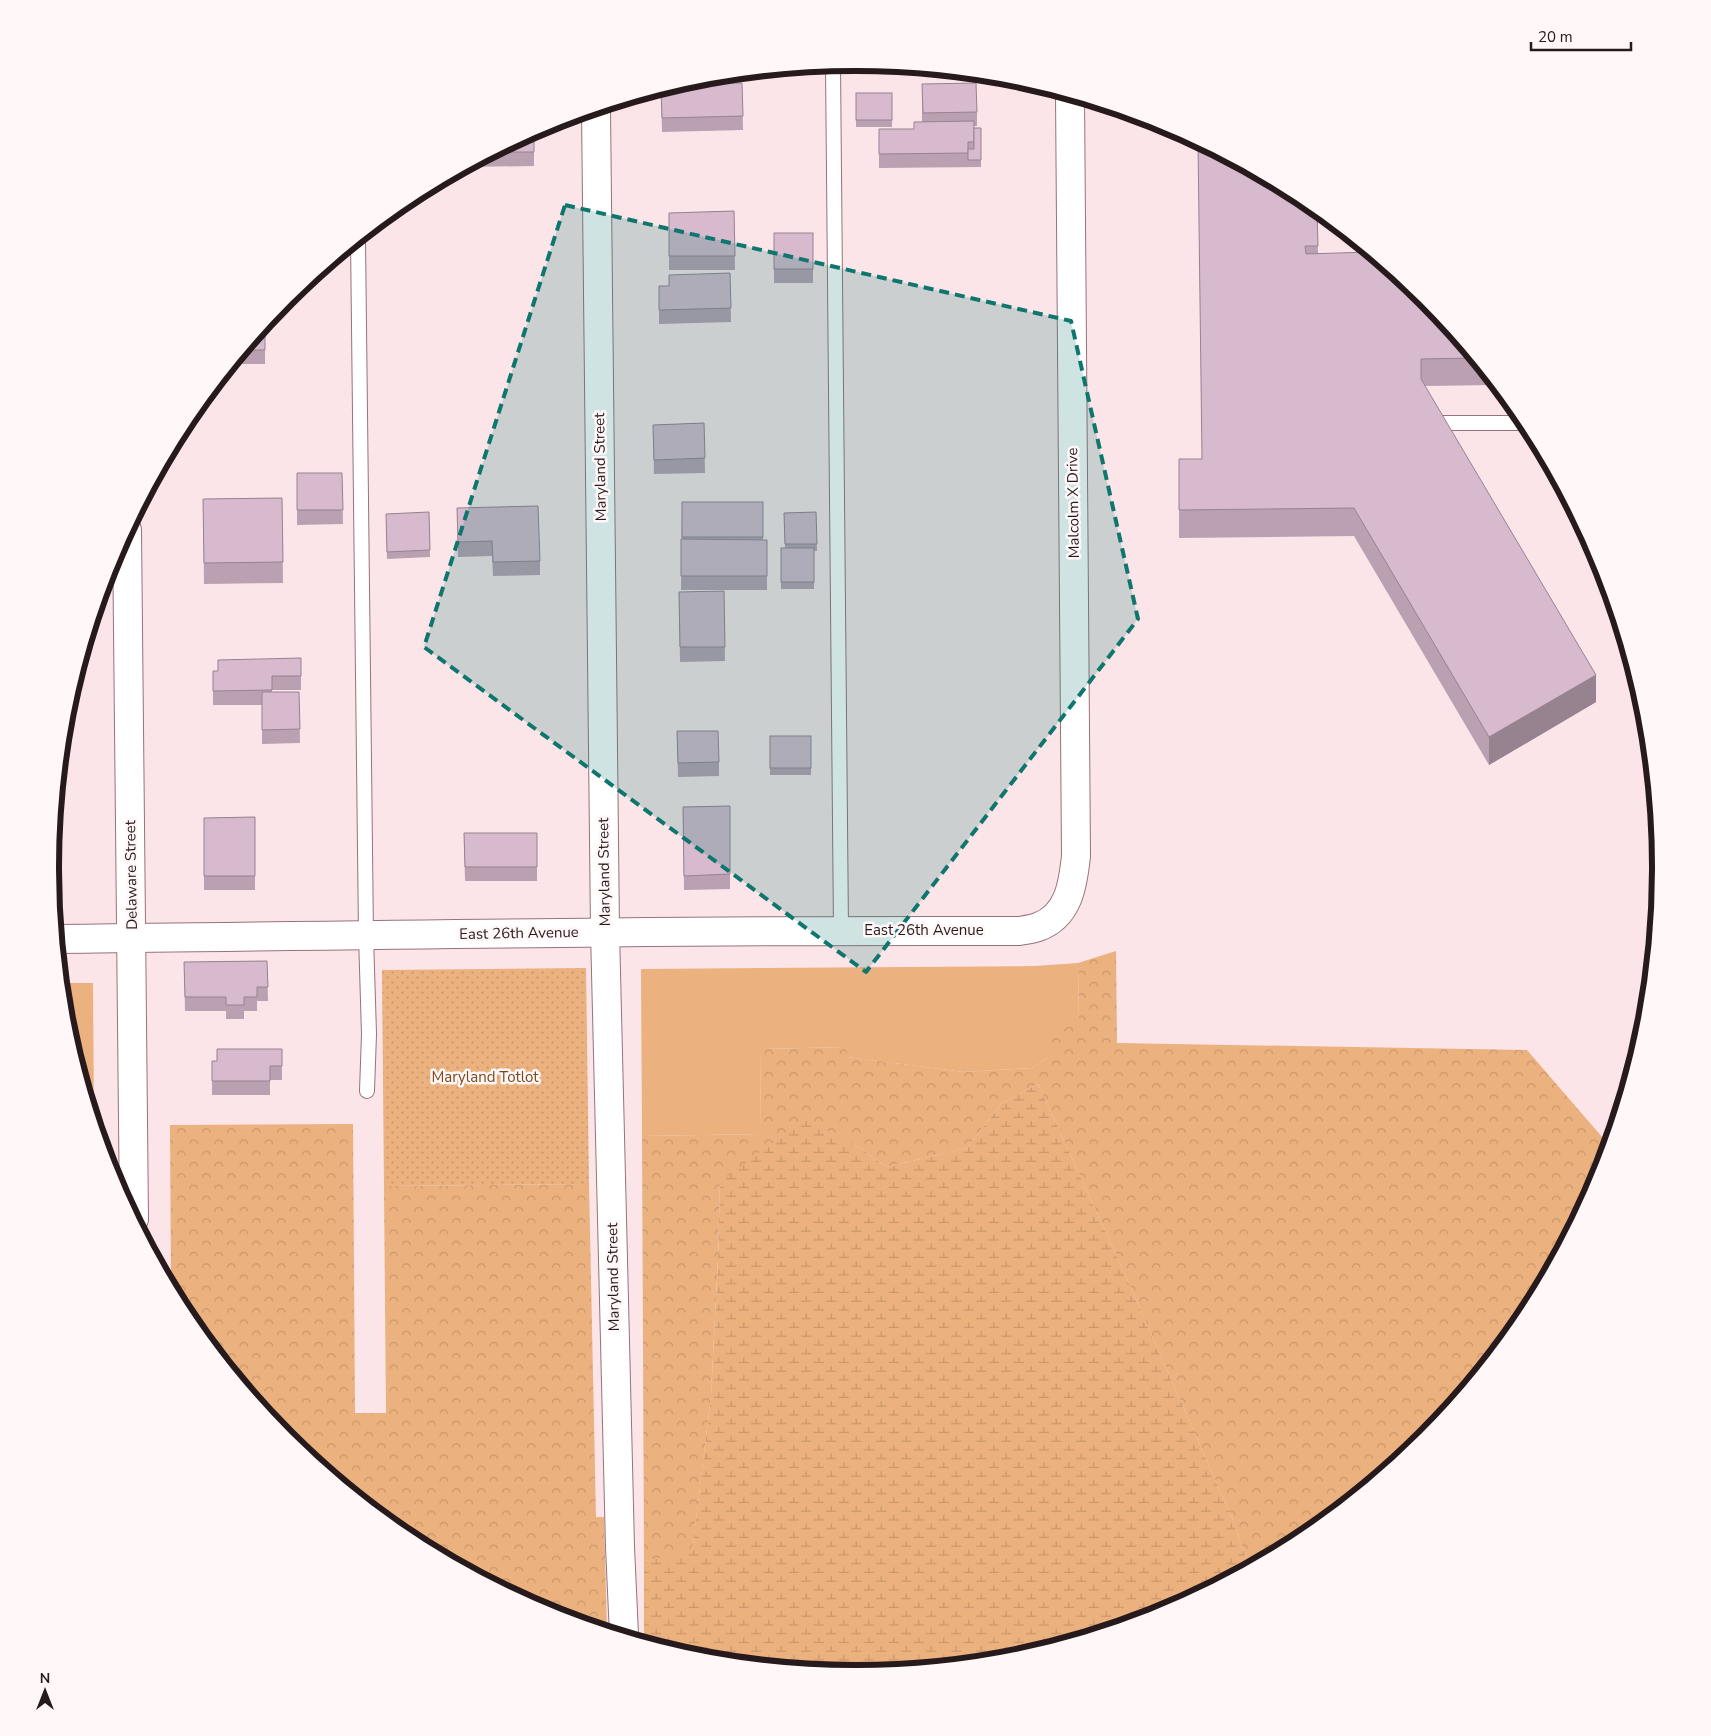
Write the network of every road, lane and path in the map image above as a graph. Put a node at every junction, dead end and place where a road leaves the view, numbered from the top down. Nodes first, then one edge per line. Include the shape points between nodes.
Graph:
1 (832, 72) edge
2 (1070, 101) edge
3 (596, 115) edge
4 (358, 246) edge
5 (1440, 423) edge
6 (1517, 423) edge
7 (127, 546) edge
8 (1063, 908) joint
9 (841, 930) junction
10 (605, 931) junction
11 (366, 936) junction
12 (132, 939) junction
13 (62, 940) edge
14 (367, 1091) dead end
15 (134, 1205) edge
16 (624, 1630) edge

1 - 9 lane
2 - 8 street, Malcolm X Drive via 1076,856 1071,892
3 - 10 street, Maryland Street
4 - 11 lane
5 - 6 lane
7 - 12 street, Delaware Street
8 - 9 street, East 26th Avenue via 1052,920 1019,931
9 - 10 street, East 26th Avenue
10 - 11 street, East 26th Avenue
10 - 16 street, Maryland Street
11 - 12 street, East 26th Avenue
11 - 14 lane
12 - 13 street, East 26th Avenue
12 - 15 street, Delaware Street

